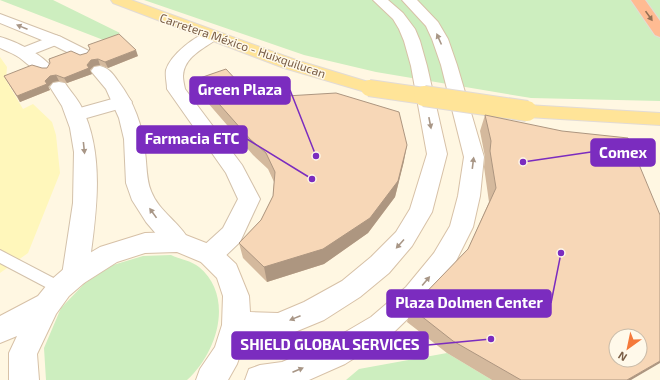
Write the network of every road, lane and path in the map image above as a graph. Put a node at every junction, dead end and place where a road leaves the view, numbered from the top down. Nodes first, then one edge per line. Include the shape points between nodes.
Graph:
1 (118, 0) edge
2 (380, 0) edge
3 (409, 0) edge
4 (638, 0) edge
5 (0, 18) edge
6 (660, 32) edge
7 (211, 36) junction
8 (55, 40) junction
9 (0, 42) edge
10 (23, 53) junction
11 (83, 54) edge
12 (44, 68) edge
13 (100, 71) dead end
14 (59, 87) dead end
15 (123, 102) junction
16 (76, 115) junction
17 (660, 120) edge
18 (178, 242) junction
19 (210, 255) junction
20 (0, 256) edge
21 (61, 289) junction
22 (236, 325) junction
23 (0, 330) edge
24 (24, 380) edge
25 (211, 380) edge
26 (260, 380) edge

1 - 7 main road, Carretera México - Huixquilucan
2 -> 22 main road via 398,16 412,41 437,154 421,212 404,239 380,266 351,289 314,311 278,326
26 -> 3 main road via 282,377 335,354 381,326 415,294 443,261 461,227 469,196 474,157 440,39 426,16
4 -> 6 highway
8 -> 5 main road
7 - 17 main road, Carretera México - Huixquilucan, bridge via 369,88 527,111
7 - 19 main road via 192,49 177,64 174,77 176,89 235,170 248,199 232,235
8 - 10 main road
8 - 11 main road
9 - 10 main road
10 - 12 main road
13 - 15 main road via 109,79
14 - 16 main road via 69,98
15 - 16 main road
18 -> 15 main road via 153,215 142,197 137,183 131,124
16 -> 21 main road via 83,140 85,163 83,216
18 - 19 main road
18 - 21 main road via 145,243 109,254
19 - 22 main road via 227,272 236,296
20 - 21 lane
21 - 23 main road
21 - 24 main road via 23,353
22 - 25 main road via 227,354

